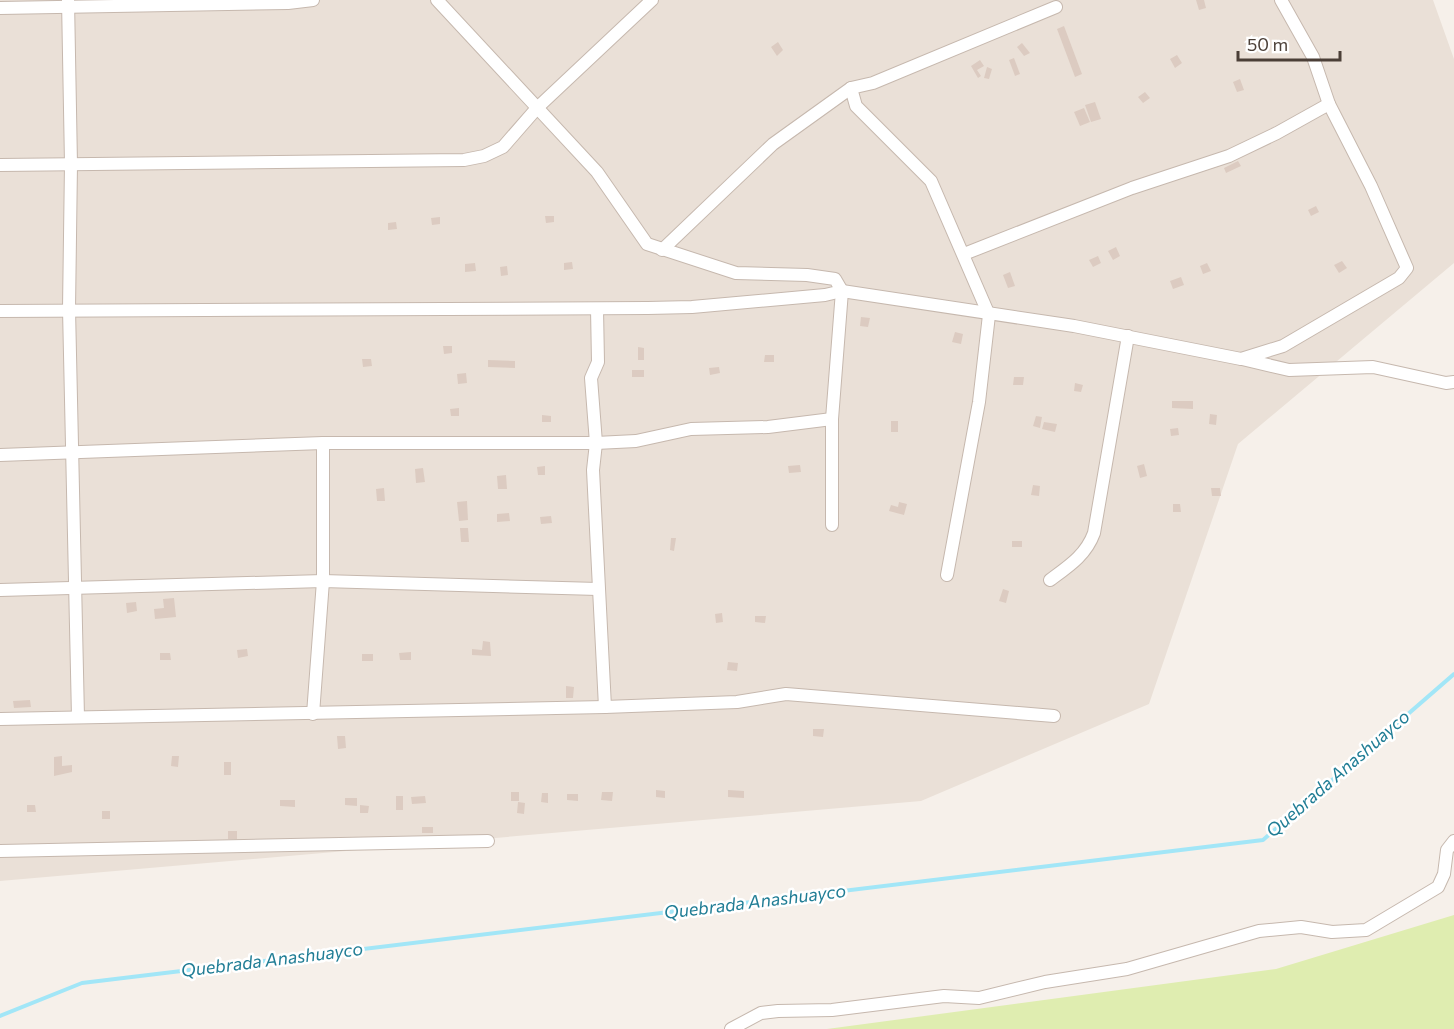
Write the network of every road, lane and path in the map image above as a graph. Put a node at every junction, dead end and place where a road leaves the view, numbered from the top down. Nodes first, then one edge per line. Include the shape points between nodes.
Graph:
1 (313, 0) edge
2 (437, 0) edge
3 (652, 0) edge
4 (1281, 0) edge
5 (68, 3) edge
6 (1056, 7) dead end
7 (0, 8) edge
8 (851, 88) junction
9 (1329, 104) junction
10 (537, 108) junction
11 (71, 164) junction
12 (0, 165) edge
13 (662, 250) junction
14 (964, 254) junction
15 (842, 291) junction
16 (69, 309) junction
17 (597, 309) junction
18 (0, 311) edge
19 (989, 315) junction
20 (1128, 336) junction
21 (1241, 358) junction
22 (1454, 382) edge
23 (832, 419) junction
24 (596, 442) junction
25 (323, 443) junction
26 (73, 453) junction
27 (0, 454) edge
28 (832, 525) dead end
29 (947, 575) dead end
30 (1050, 579) dead end
31 (323, 581) junction
32 (75, 589) junction
33 (598, 589) junction
34 (0, 590) edge
35 (605, 707) junction
36 (313, 714) junction
37 (1054, 716) dead end
38 (78, 717) junction
39 (0, 719) edge
40 (488, 841) dead end
41 (1454, 841) edge
42 (0, 851) edge
43 (731, 1029) edge

1 - 5 street
2 - 10 street
3 - 10 street
4 - 9 street via 1313,57
5 - 7 street
5 - 11 street
6 - 8 street via 873,83
8 - 13 street via 773,144
8 - 14 street via 856,106 931,181
9 - 14 street via 1229,156 1132,188
9 - 21 street via 1407,268 1399,278 1282,346
10 - 11 street via 503,147 464,160
10 - 13 street via 597,172 647,244
11 - 12 street
11 - 16 street
13 - 15 street via 736,273 807,274 835,279
14 - 19 street
15 - 17 street via 692,307
15 - 19 street
15 - 23 street
16 - 17 street
16 - 18 street
16 - 26 street
17 - 24 street via 598,362 591,378
19 - 20 street
19 - 29 street via 979,402
20 - 21 street
20 - 30 street via 1094,533 1079,558
21 - 22 street via 1288,370 1373,366
23 - 24 street via 768,427 691,429 636,441
23 - 28 street
24 - 25 street
24 - 33 street via 593,470
25 - 26 street
25 - 31 street
26 - 27 street
26 - 32 street
31 - 32 street
31 - 33 street
31 - 36 street
32 - 34 street
32 - 38 street
33 - 35 street
35 - 36 street
35 - 37 street via 737,702 786,694
36 - 38 street
38 - 39 street
40 - 42 street
41 - 43 street via 1447,850 1438,887 1366,930 1332,932 1301,927 1259,931 1127,969 1045,981 979,998 944,996 832,1010 761,1013

